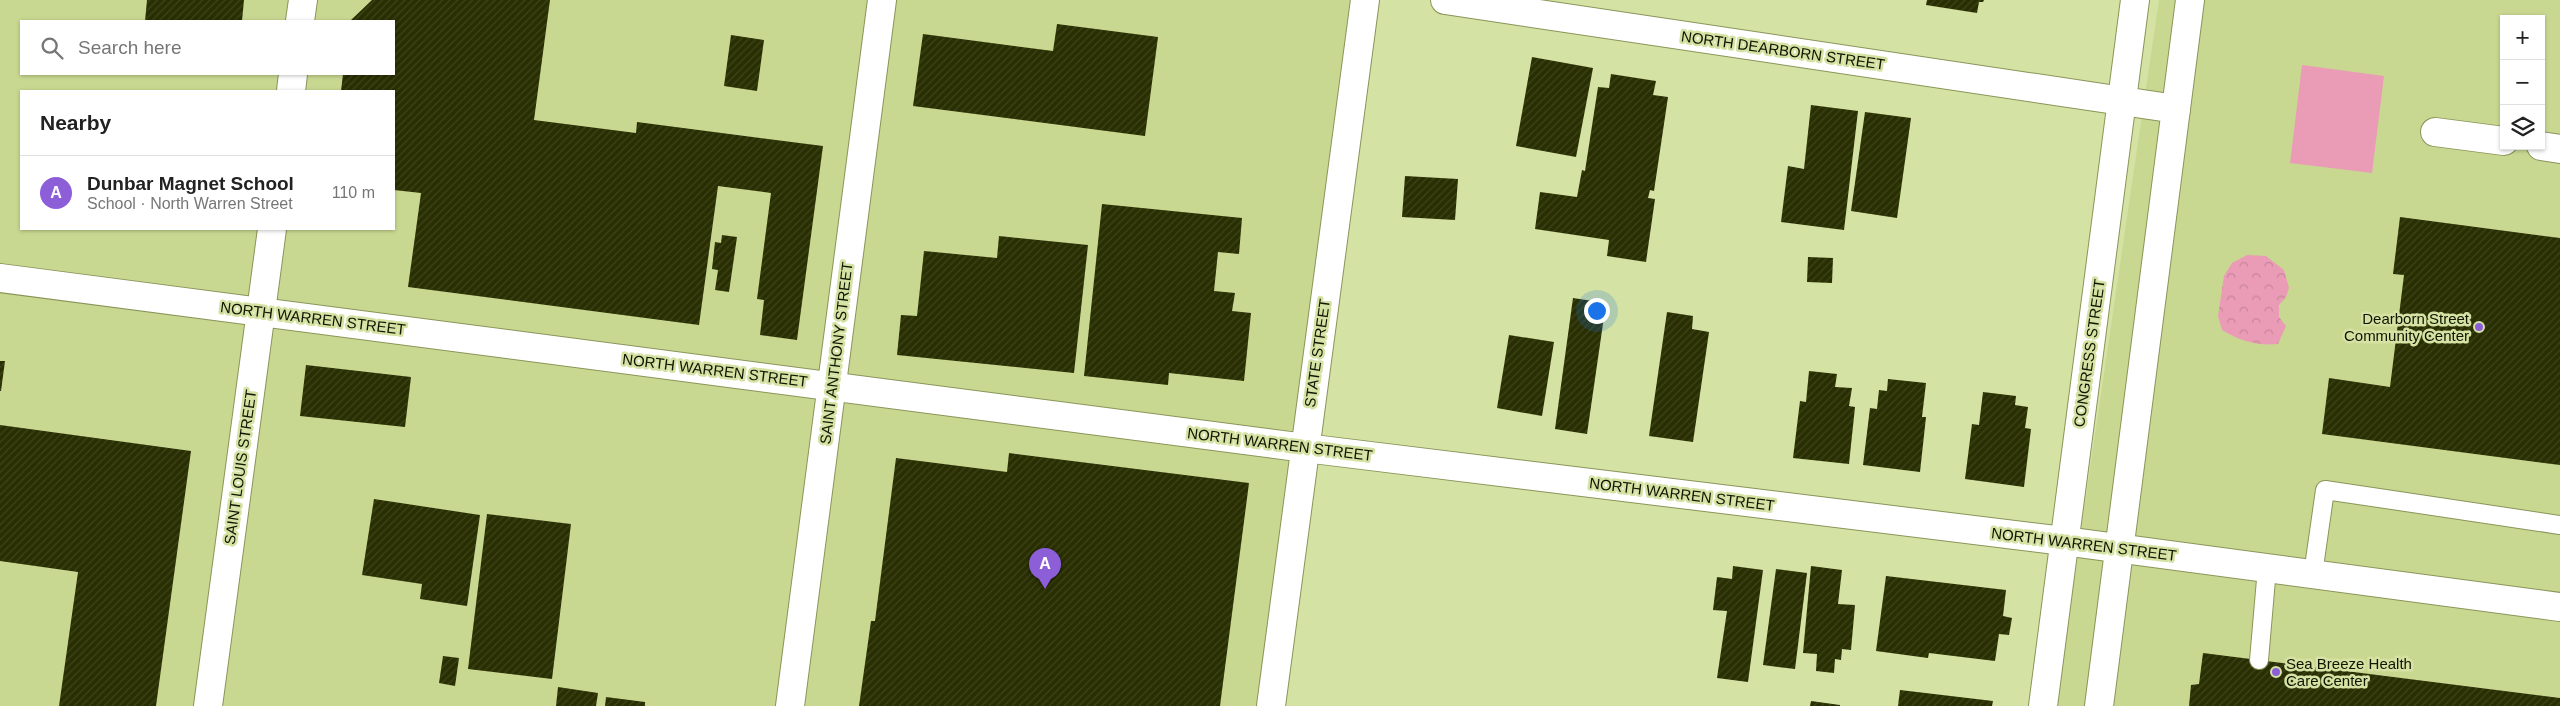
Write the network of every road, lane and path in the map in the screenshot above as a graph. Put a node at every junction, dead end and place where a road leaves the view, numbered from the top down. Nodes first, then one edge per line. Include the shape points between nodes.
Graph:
1 (303, 0) edge
2 (882, 0) edge
3 (1364, 0) edge
4 (1445, 0) edge
5 (2135, 0) edge
6 (2190, 0) edge
7 (300, 20) edge
8 (293, 75) edge
9 (291, 90) edge
10 (2122, 100) junction
11 (2176, 109) junction
12 (2435, 132) dead end
13 (2500, 140) edge
14 (2545, 147) edge
15 (2560, 149) edge
16 (272, 230) edge
17 (0, 278) edge
18 (262, 312) junction
19 (832, 384) junction
20 (1305, 448) junction
21 (2560, 525) edge
22 (2064, 541) junction
23 (2119, 548) junction
24 (2267, 568) junction
25 (2313, 574) junction
26 (2560, 607) edge
27 (2259, 660) dead end
28 (208, 706) edge
29 (790, 706) edge
30 (1271, 706) edge
31 (2043, 706) edge
32 (2099, 706) edge

1 - 7 street
2 - 19 street, SAINT ANTHONY STREET
3 - 20 street, STATE STREET
4 - 10 street, NORTH DEARBORN STREET
5 - 10 street, CONGRESS STREET
6 - 11 street
8 - 9 street
10 - 11 street, NORTH DEARBORN STREET
10 - 22 street, CONGRESS STREET
11 - 23 street
12 - 13 street
14 - 15 street
16 - 18 street, SAINT LOUIS STREET
17 - 18 street, NORTH WARREN STREET
18 - 19 street, NORTH WARREN STREET
18 - 28 street, SAINT LOUIS STREET
19 - 20 street, NORTH WARREN STREET
19 - 29 street, SAINT ANTHONY STREET
20 - 22 street, NORTH WARREN STREET
20 - 30 street, STATE STREET
21 - 25 lane via 2324,490
22 - 23 street, NORTH WARREN STREET
22 - 31 street, CONGRESS STREET
23 - 24 street, NORTH WARREN STREET
23 - 32 street
24 - 25 street, NORTH WARREN STREET
24 - 27 lane
25 - 26 street, NORTH WARREN STREET

